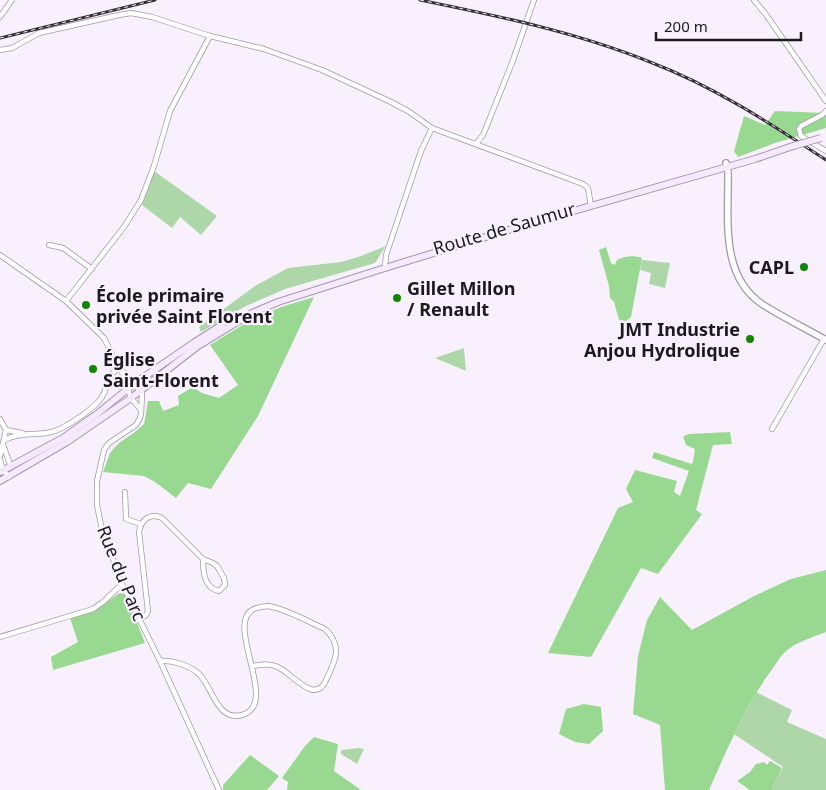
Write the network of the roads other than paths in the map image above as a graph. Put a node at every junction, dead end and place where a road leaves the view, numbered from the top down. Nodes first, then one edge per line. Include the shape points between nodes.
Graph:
1 (12, 0) edge
2 (534, 0) edge
3 (754, 0) edge
4 (0, 18) edge
5 (210, 36) junction
6 (0, 49) edge
7 (826, 101) edge
8 (826, 111) edge
9 (432, 128) junction
10 (824, 137) edge
11 (476, 144) junction
12 (826, 151) edge
13 (726, 165) junction
14 (591, 204) junction
15 (49, 244) dead end
16 (0, 254) edge
17 (384, 266) junction
18 (92, 269) junction
19 (66, 301) junction
20 (221, 328) junction
21 (825, 339) edge
22 (118, 368) junction
23 (135, 383) junction
24 (128, 389) junction
25 (140, 391) junction
26 (131, 398) junction
27 (141, 410) junction
28 (0, 419) edge
29 (772, 429) dead end
30 (6, 430) junction
31 (26, 434) junction
32 (4, 442) junction
33 (0, 456) edge
34 (0, 460) edge
35 (10, 466) junction
36 (1, 471) edge
37 (11, 476) junction
38 (0, 481) edge
39 (125, 492) dead end
40 (141, 524) junction
41 (203, 559) junction
42 (122, 584) junction
43 (140, 620) junction
44 (0, 636) edge
45 (160, 661) junction
46 (252, 666) junction
47 (219, 790) edge

1 - 4 street
2 - 11 street via 483,135
3 - 7 street
5 - 6 street via 131,13 38,34 12,48
5 - 9 street via 264,49 322,70 408,111
5 - 18 street via 170,110 141,200
8 - 12 street via 799,128 801,136
9 - 11 street
9 - 17 street via 421,151
10 - 13 main road, Route de Saumur, bridge
11 - 14 street via 583,184 588,188
13 - 14 main road, Route de Saumur
13 - 21 street via 732,262 743,286 762,304
14 - 17 main road, Route de Saumur
15 - 18 street via 63,248
16 - 19 street
17 - 20 main road, Route de Saumur via 278,302
18 - 19 street
19 - 22 street via 104,338
20 - 23 main road
20 - 25 main road
21 - 29 street
22 - 23 street
22 - 24 street via 126,378
22 - 31 street via 106,380 103,396 97,404 60,429
23 - 24 main road
23 - 25 street
24 - 26 street
24 - 35 main road via 63,438
25 - 26 main road
25 - 27 street
26 - 27 street
26 - 37 main road
27 - 42 street, Rue du Parc via 138,422 106,445 98,471 101,525
28 - 30 street
30 - 31 street
30 - 32 street
31 - 32 street
32 - 33 street
32 - 35 street
34 - 36 street
35 - 36 main road
35 - 37 street
36 - 37 street
37 - 38 main road
39 - 40 street via 126,519
40 - 41 street via 151,516 162,518
40 - 43 street via 139,532 148,611
41 - 41 street via 213,563 221,572 225,585 219,591 214,590 204,578
42 - 43 street, Rue du Parc
42 - 44 street via 93,608
43 - 45 street, Rue du Parc
45 - 46 street via 171,661 193,670 204,680 223,711 240,716 246,714 256,701
45 - 47 street, Rue du Parc
46 - 46 street via 276,666 304,687 316,690 326,682 337,649 325,629 280,610 260,606 251,610 244,621

